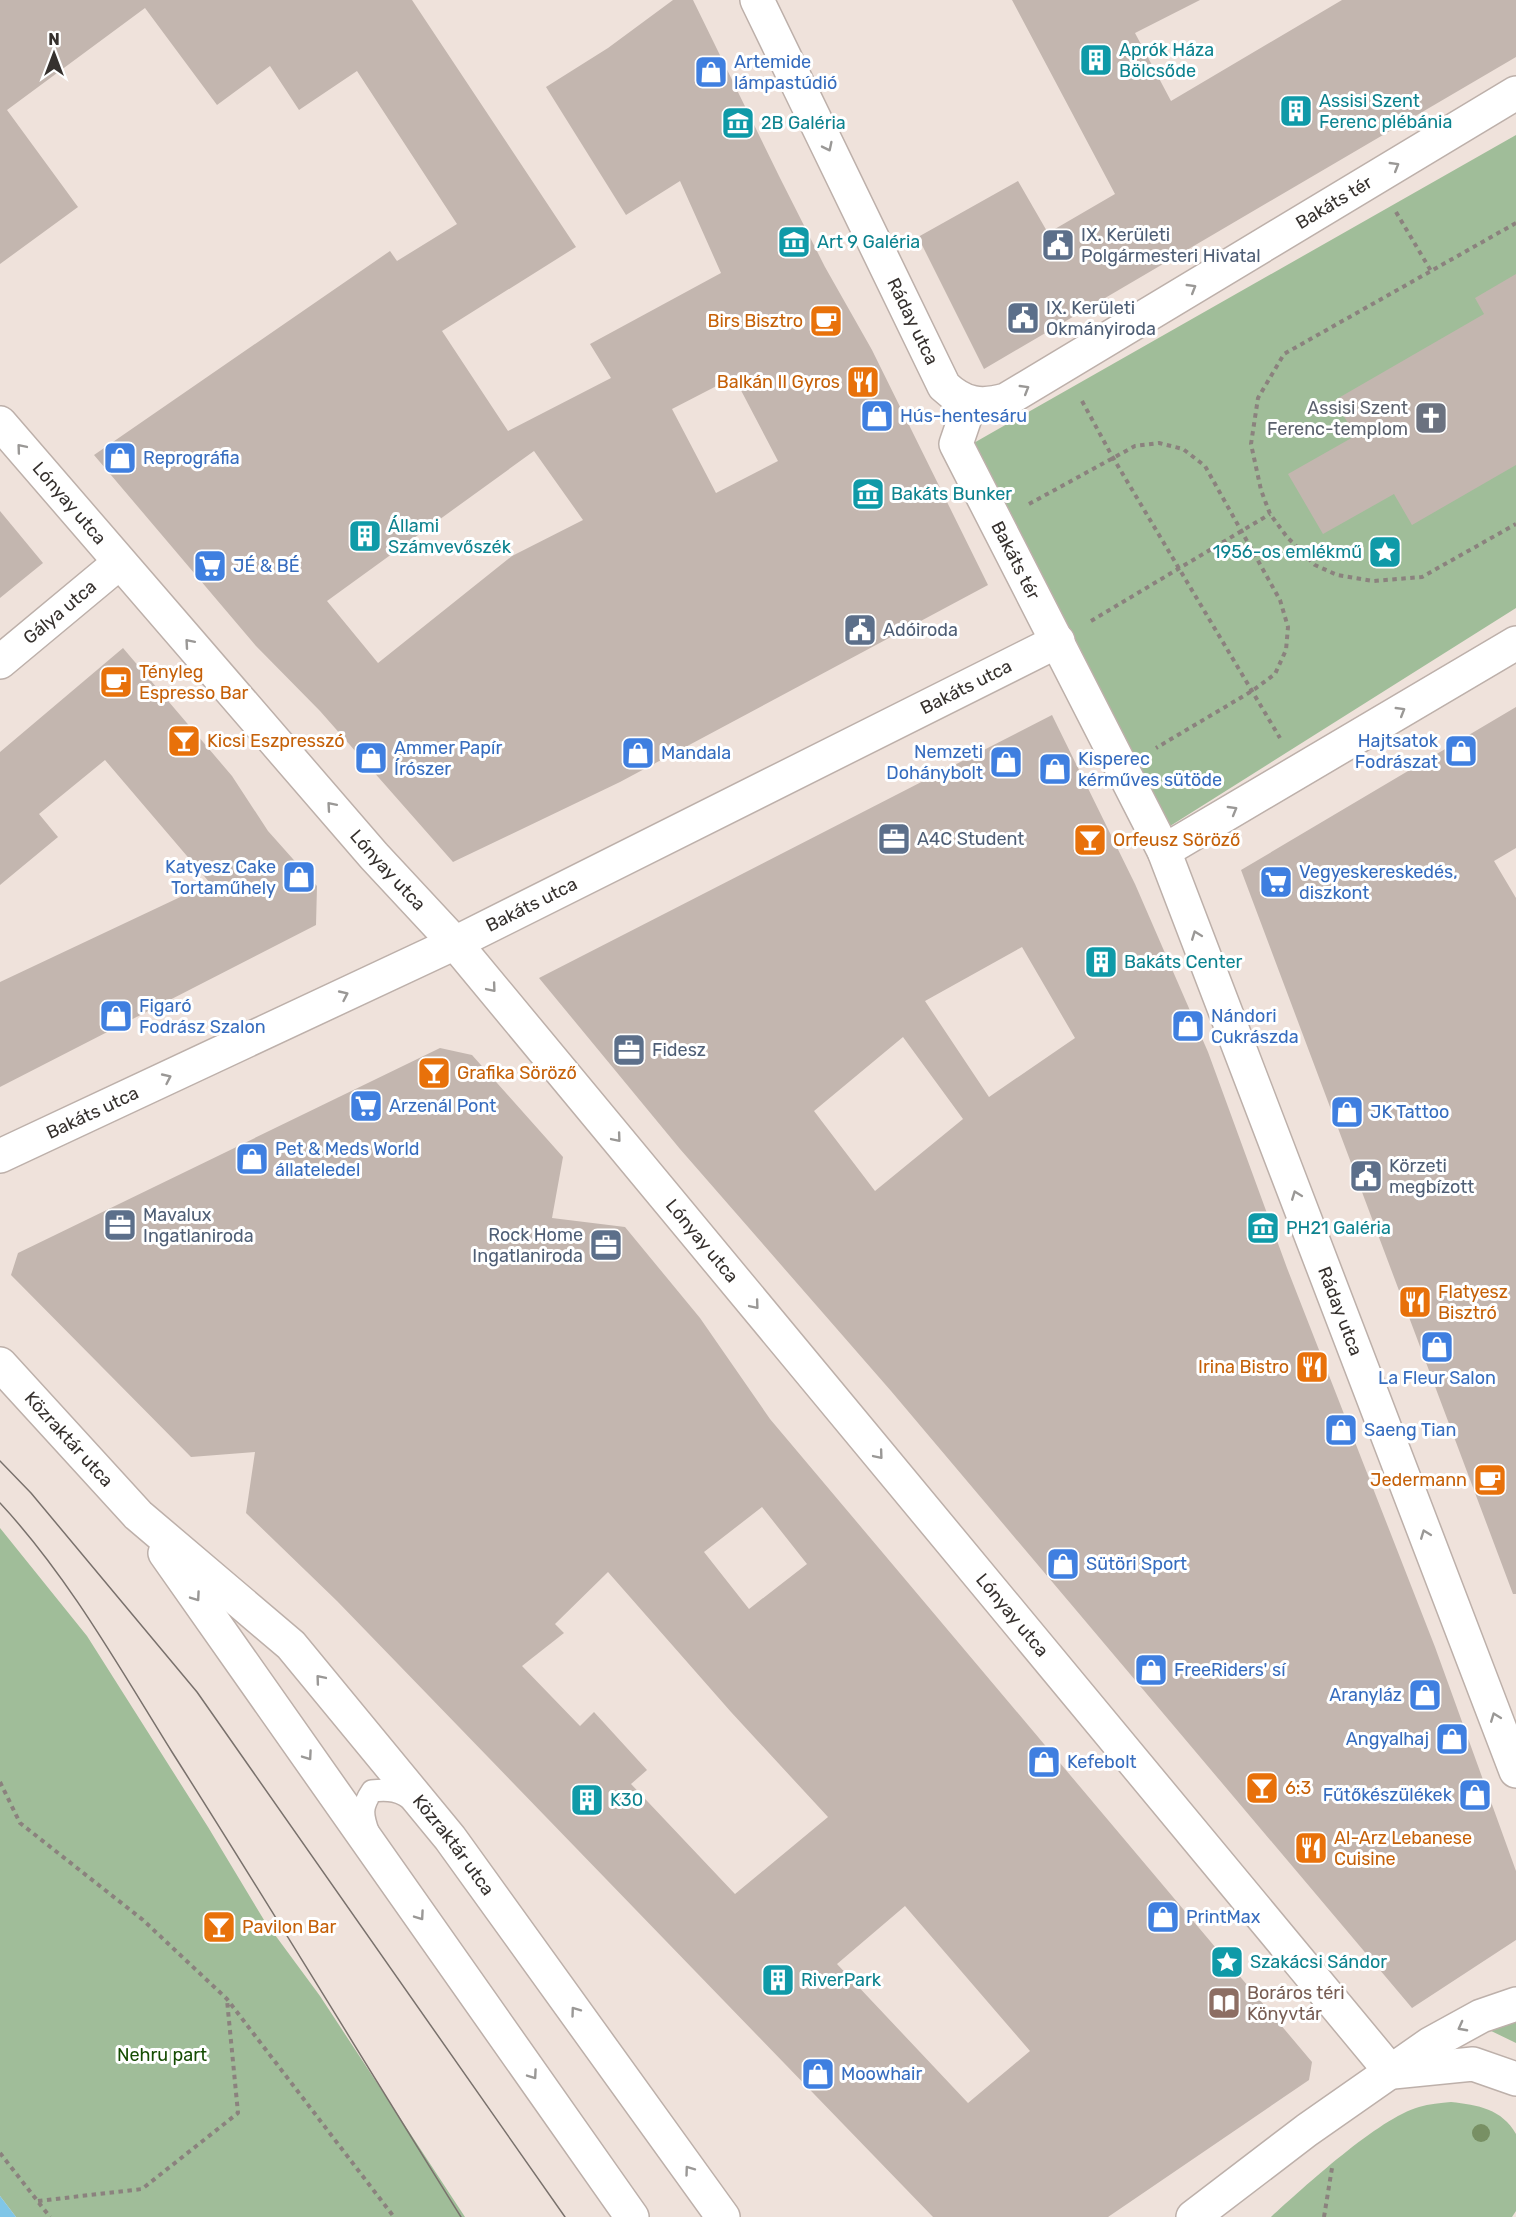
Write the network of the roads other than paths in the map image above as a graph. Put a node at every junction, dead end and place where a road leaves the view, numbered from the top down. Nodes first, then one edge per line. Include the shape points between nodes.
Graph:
1 (757, 0) edge
2 (1516, 93) edge
3 (970, 403) junction
4 (0, 423) edge
5 (119, 563) junction
6 (1058, 641) junction
7 (1516, 643) edge
8 (0, 662) edge
9 (1164, 851) junction
10 (455, 943) junction
11 (0, 1156) edge
12 (0, 1364) edge
13 (138, 1515) junction
14 (1516, 1771) edge
15 (450, 1838) junction
16 (391, 1875) junction
17 (1516, 2004) edge
18 (1391, 2072) junction
19 (1516, 2079) edge
20 (632, 2217) edge
21 (723, 2217) edge
22 (1192, 2217) edge

1 -> 3 street, Ráday utca via 944,386 956,398
3 -> 2 street, Bakáts tér via 987,405 1006,400
3 - 6 street, Bakáts tér via 956,444
5 -> 4 street, Lónyay utca
5 - 8 street, Gálya utca
10 -> 5 street, Lónyay utca via 374,856
6 - 9 street, Bakáts tér
6 - 10 street, Bakáts utca
9 -> 7 street
14 -> 9 street, Ráday utca
11 -> 10 street, Bakáts utca
10 -> 18 street, Lónyay utca
12 - 13 street, Közraktár utca
15 -> 13 street, Közraktár utca via 291,1645
13 -> 16 street, Közraktár utca
15 - 16 lane via 408,1796 388,1789 372,1791 363,1803 364,1821
21 -> 15 street, Közraktár utca
16 -> 20 street, Közraktár utca
17 -> 18 street via 1481,2016 1430,2044
18 - 19 street via 1473,2064
18 - 22 street via 1306,2130

